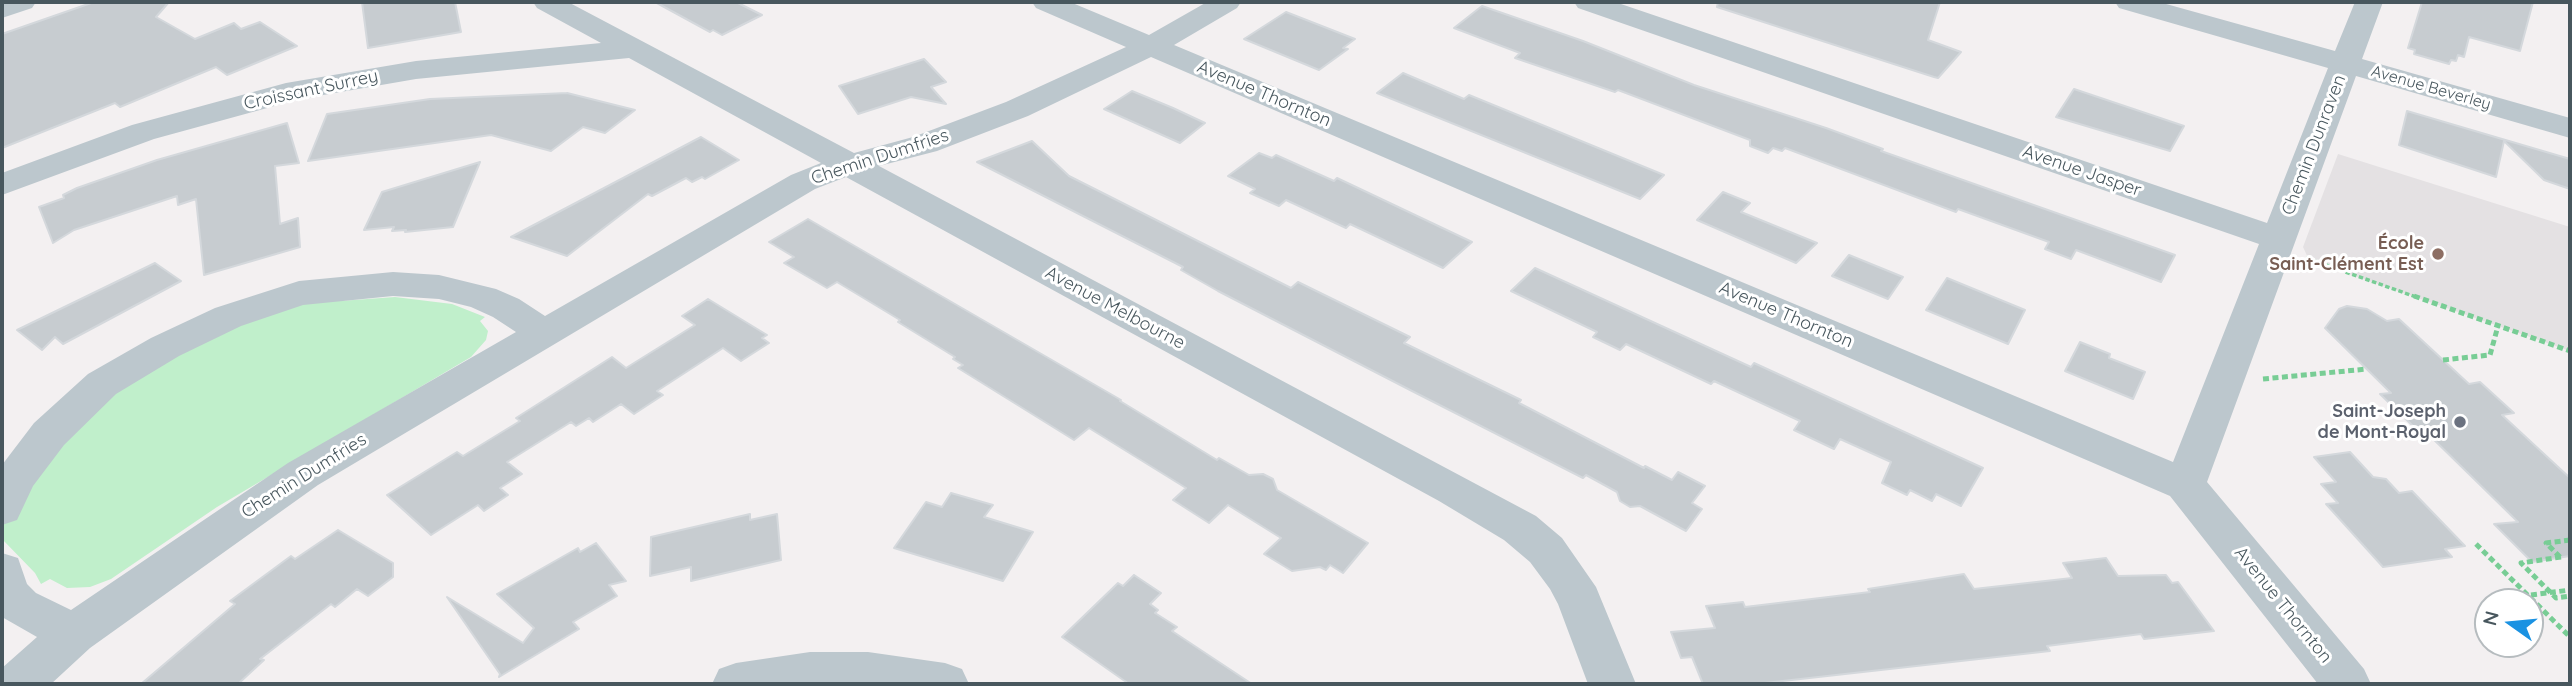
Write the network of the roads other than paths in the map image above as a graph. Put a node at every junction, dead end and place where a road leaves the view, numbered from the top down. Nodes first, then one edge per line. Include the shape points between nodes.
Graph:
1 (22, 2) edge
2 (547, 2) edge
3 (1046, 2) edge
4 (1227, 2) edge
5 (1588, 2) edge
6 (2129, 2) edge
7 (2369, 2) edge
8 (2, 9) edge
9 (1151, 46) junction
10 (633, 49) junction
11 (2345, 64) junction
12 (2570, 128) edge
13 (847, 165) junction
14 (2, 185) edge
15 (2277, 238) junction
16 (543, 332) junction
17 (2185, 485) junction
18 (2, 508) edge
19 (2, 571) edge
20 (73, 634) junction
21 (18, 684) edge
22 (736, 684) edge
23 (946, 684) edge
24 (1612, 684) edge
25 (2347, 684) edge

1 - 8 street
2 - 10 street, Avenue Melbourne
3 - 9 street, Avenue Thornton
4 - 9 street, Chemin Dumfries
5 - 15 street, Avenue Jasper
6 - 11 street, Avenue Beverley
7 - 11 street, Chemin Dunraven
9 - 13 street, Chemin Dumfries via 973,126
9 - 17 street, Avenue Thornton
10 - 13 street, Avenue Melbourne
10 - 14 street, Croissant Surrey via 416,70 297,90 143,132
11 - 12 street, Avenue Beverley
11 - 15 street, Chemin Dunraven
13 - 16 street, Chemin Dumfries via 803,181
13 - 24 street, Avenue Melbourne via 1520,528 1546,550 1566,576
15 - 17 street, Chemin Dunraven
16 - 18 street via 506,308 439,287 393,284 299,293 228,317 164,347 102,384 50,434 15,479
16 - 20 street, Chemin Dumfries via 303,474
17 - 25 street, Avenue Thornton
19 - 20 street via 6,592 20,606
20 - 21 street, Chemin Dumfries
22 - 23 street via 810,673 868,673

